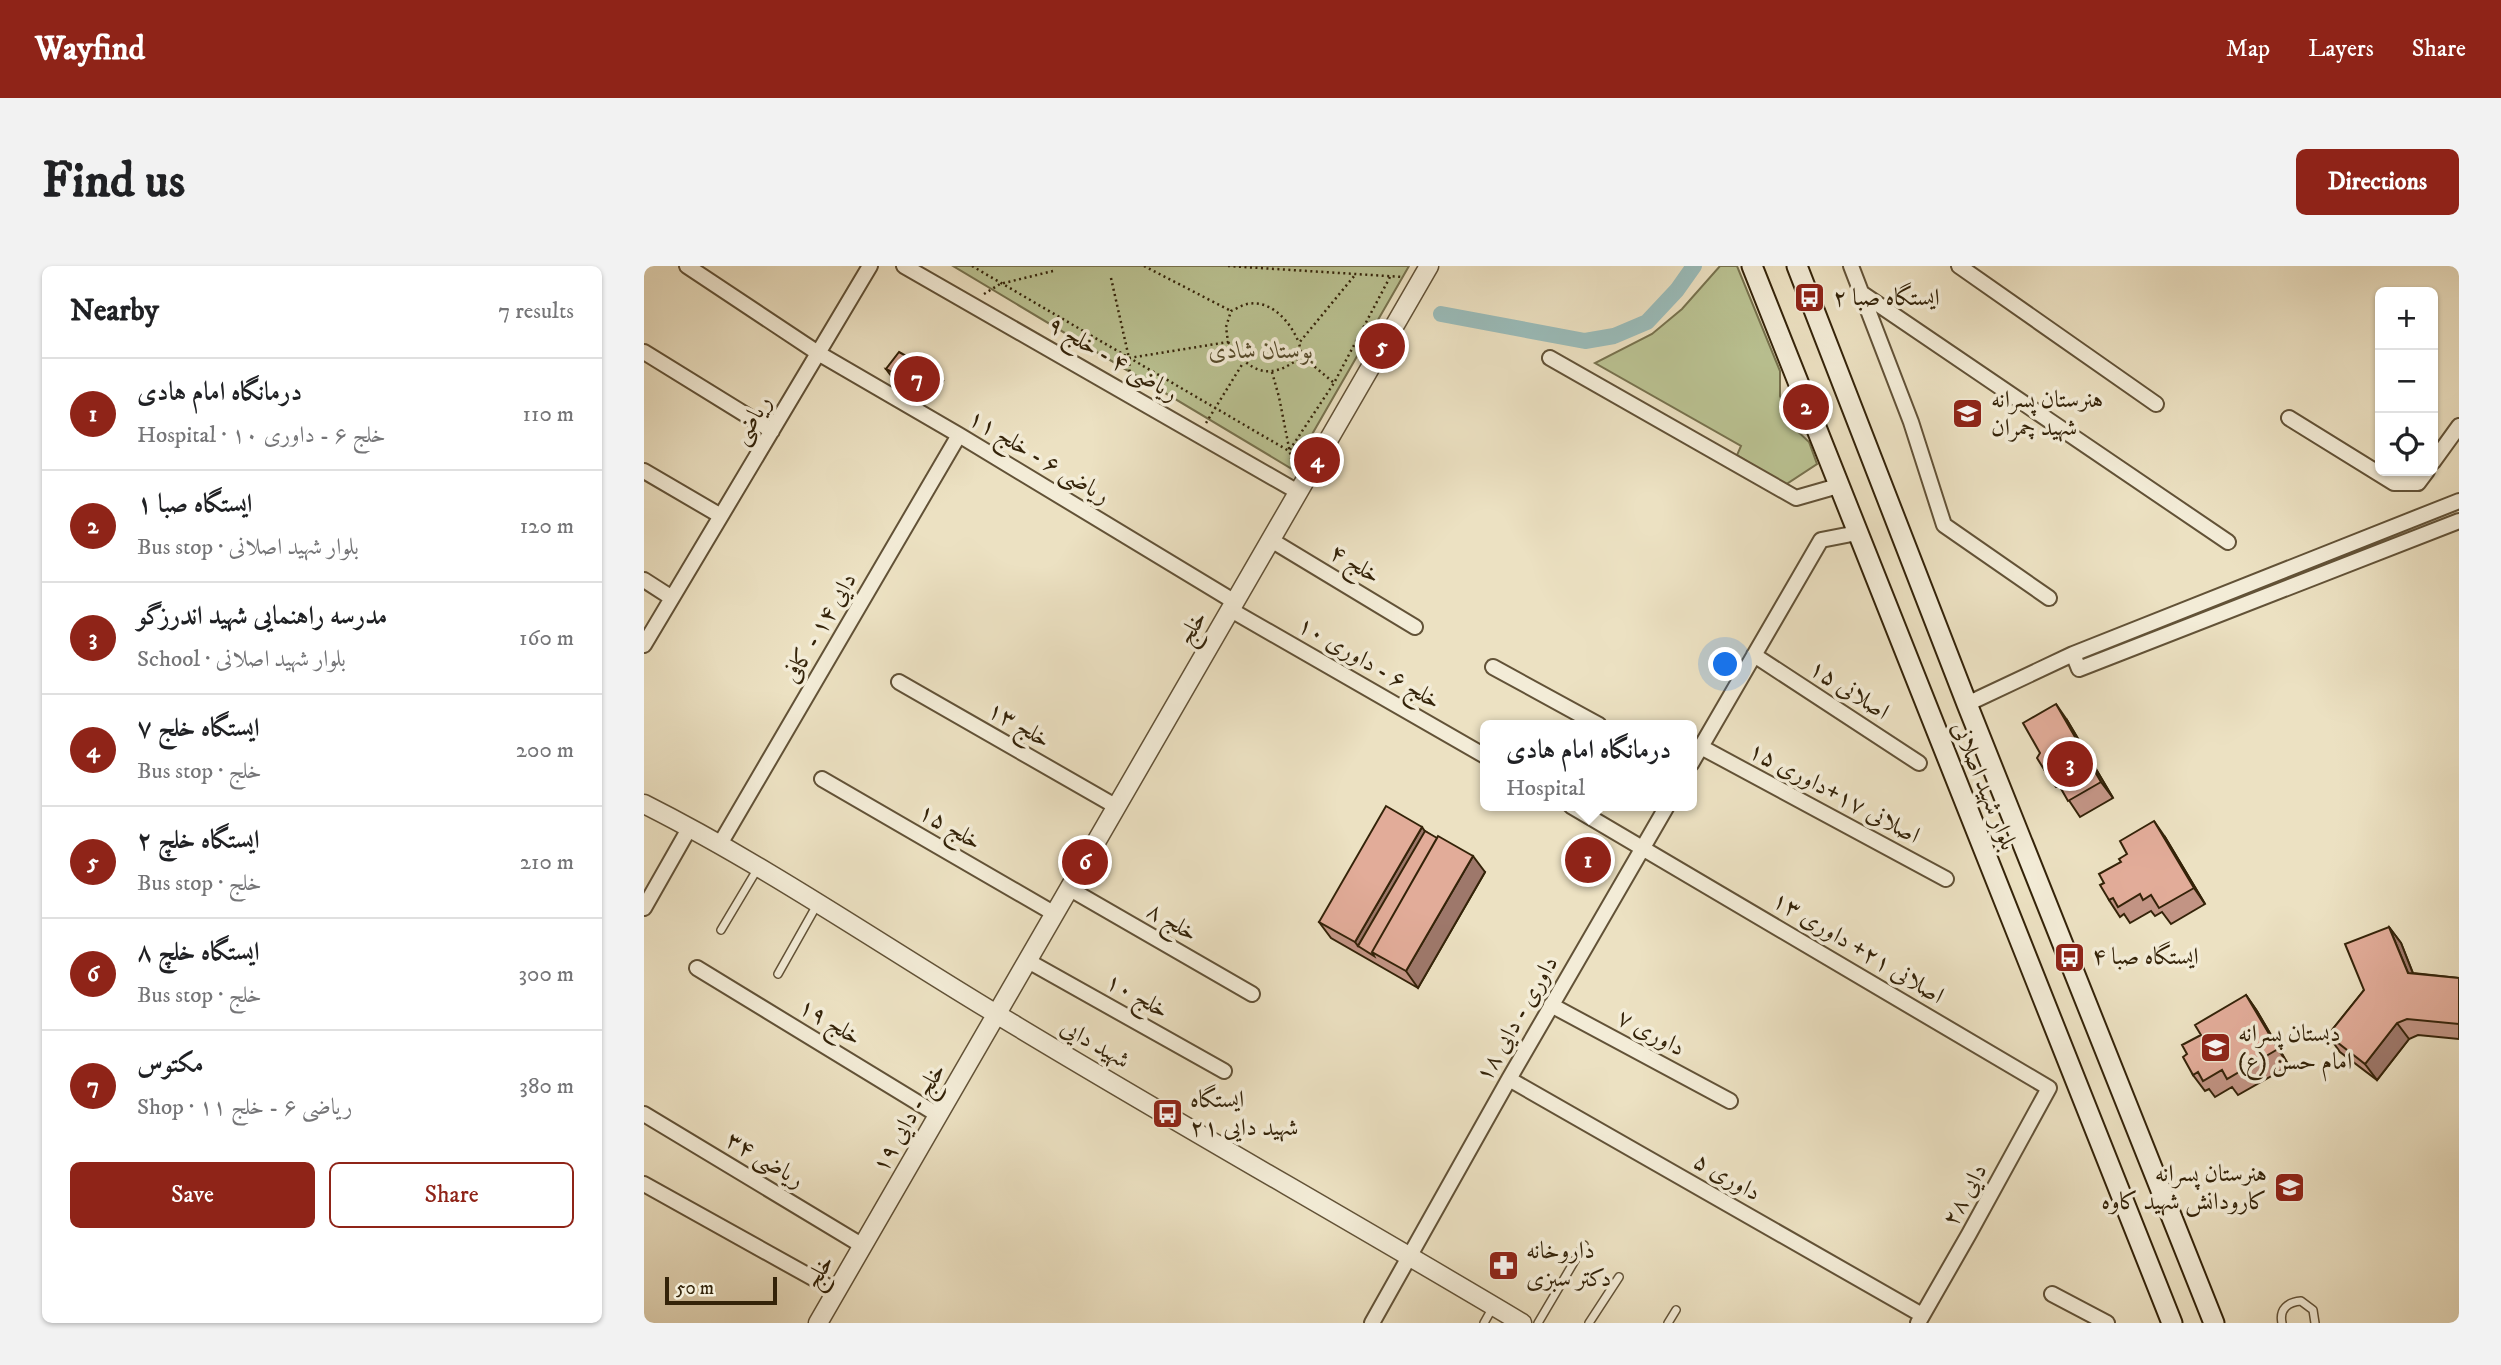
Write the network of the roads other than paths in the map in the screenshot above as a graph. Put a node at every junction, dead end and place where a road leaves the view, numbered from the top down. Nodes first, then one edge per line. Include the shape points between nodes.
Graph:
1 (687, 266) edge
2 (870, 266) edge
3 (904, 266) edge
4 (1752, 266) edge
5 (1797, 266) edge
6 (1851, 266) edge
7 (1959, 266) edge
8 (1425, 272) edge
9 (1863, 294) junction
10 (644, 352) edge
11 (818, 353) junction
12 (1550, 358) dead end
13 (2156, 404) dead end
14 (2289, 418) dead end
15 (2459, 426) edge
16 (772, 431) junction
17 (959, 435) junction
18 (2438, 456) edge
19 (644, 471) edge
20 (2375, 471) edge
21 (2383, 476) edge
22 (2423, 476) edge
23 (1838, 486) junction
24 (1298, 492) junction
25 (2459, 501) edge
26 (721, 516) junction
27 (2459, 521) edge
28 (1857, 533) junction
29 (1271, 540) junction
30 (2228, 542) dead end
31 (644, 580) edge
32 (672, 598) junction
33 (2049, 598) dead end
34 (1233, 606) junction
35 (1415, 627) dead end
36 (644, 645) edge
37 (2073, 654) junction
38 (1754, 655) junction
39 (1493, 667) dead end
40 (899, 682) dead end
41 (1968, 704) junction
42 (1589, 720) edge
43 (1701, 747) junction
44 (1480, 753) edge
45 (1697, 754) edge
46 (1919, 763) dead end
47 (822, 779) dead end
48 (644, 804) edge
49 (1117, 807) junction
50 (1580, 811) edge
51 (1664, 811) edge
52 (690, 827) junction
53 (720, 844) junction
54 (1643, 847) junction
55 (758, 867) junction
56 (1946, 879) dead end
57 (1070, 889) junction
58 (818, 902) junction
59 (644, 908) edge
60 (1055, 914) junction
61 (721, 930) dead end
62 (1028, 961) junction
63 (697, 968) dead end
64 (778, 974) dead end
65 (1252, 994) dead end
66 (1551, 1005) junction
67 (997, 1015) junction
68 (1224, 1071) dead end
69 (1509, 1079) junction
70 (2049, 1088) joint
71 (1730, 1101) dead end
72 (644, 1114) edge
73 (939, 1115) junction
74 (644, 1184) edge
75 (1584, 1245) dead end
76 (863, 1246) junction
77 (1410, 1258) junction
78 (1619, 1277) dead end
79 (836, 1291) junction
80 (2052, 1294) dead end
81 (1493, 1306) junction
82 (1676, 1310) dead end
83 (1920, 1319) edge
84 (1516, 1321) edge
85 (818, 1323) edge
86 (1372, 1323) edge
87 (1484, 1323) edge
88 (1538, 1323) edge
89 (1589, 1323) edge
90 (1668, 1323) edge
91 (2107, 1323) edge
92 (2172, 1323) edge
93 (2214, 1323) edge
94 (2281, 1323) edge
95 (2315, 1323) edge

1 - 11 street, ریاضی ۶ - خلج ۱۱
2 - 11 street, ریاضی
3 - 24 street, ریاضی ۴ - خلج ۹
4 - 23 main road, بلوار شهید اصلانی
5 - 41 main road, بلوار شهید اصلانی
6 - 9 street
7 - 13 street
8 - 24 street, خلج
9 - 30 street
9 - 33 street via 1944,525
10 - 16 street
11 - 16 street, ریاضی
11 - 17 street, ریاضی ۶ - خلج ۱۱
12 - 23 street via 1796,498
14 - 20 street
15 - 18 street
16 - 26 street, ریاضی
17 - 34 street, ریاضی ۶ - خلج ۱۱
17 - 53 street, دایی ۱۴ - کافی
19 - 26 street
21 - 22 street via 2394,483 2418,483
23 - 28 main road, بلوار شهید اصلانی
24 - 29 street, خلج
25 - 37 street
26 - 32 street, ریاضی
27 - 37 street via 2079,669
28 - 38 street via 1821,540
28 - 92 main road, بلوار شهید اصلانی
29 - 34 street, خلج
29 - 35 street, خلج ۴
31 - 32 street
32 - 36 street, ریاضی
34 - 44 street, خلج ۶ - داوری ۱۰
34 - 49 street, خلج
37 - 41 street
38 - 43 street
38 - 46 street, اصلانی ۱۵
39 - 42 street
40 - 49 street, خلج ۱۳
41 - 93 main road, بلوار شهید اصلانی
43 - 45 street
43 - 56 street, اصلانی ۱۷+داوری ۱۵
47 - 60 street, خلج ۱۵
48 - 52 street, شهید دایی
49 - 57 street, خلج
50 - 54 street
51 - 54 street, داوری - دایی ۱۸
52 - 53 street, شهید دایی
52 - 59 street
53 - 55 street, شهید دایی
54 - 66 street, داوری - دایی ۱۸
54 - 70 street, اصلانی ۲۱+ داوری ۱۳
55 - 58 street, شهید دایی
55 - 61 lane
57 - 60 street, خلج
57 - 65 street, خلج ۸
58 - 64 lane
58 - 67 street, شهید دایی
60 - 62 street, خلج
62 - 67 street, خلج
62 - 68 street, خلج ۱۰
63 - 73 street, خلج ۱۹
66 - 69 street, داوری - دایی ۱۸
66 - 71 street, داوری ۷
67 - 73 street, خلج - دایی ۱۹
67 - 77 street, شهید دایی
69 - 77 street, داوری - دایی ۱۸
69 - 83 street, داوری ۵
70 - 83 street, دایی ۲۸
72 - 76 street, ریاضی ۳۴
73 - 76 street, خلج - دایی ۱۹
74 - 79 street
75 - 88 lane
76 - 79 street, خلج
77 - 81 street, شهید دایی
77 - 86 street, داوری - دایی ۱۸
78 - 89 lane
79 - 85 street, خلج
80 - 91 street
81 - 84 street, شهید دایی
81 - 87 lane
82 - 90 lane
94 - 95 lane via 2286,1306 2301,1301 2313,1310

